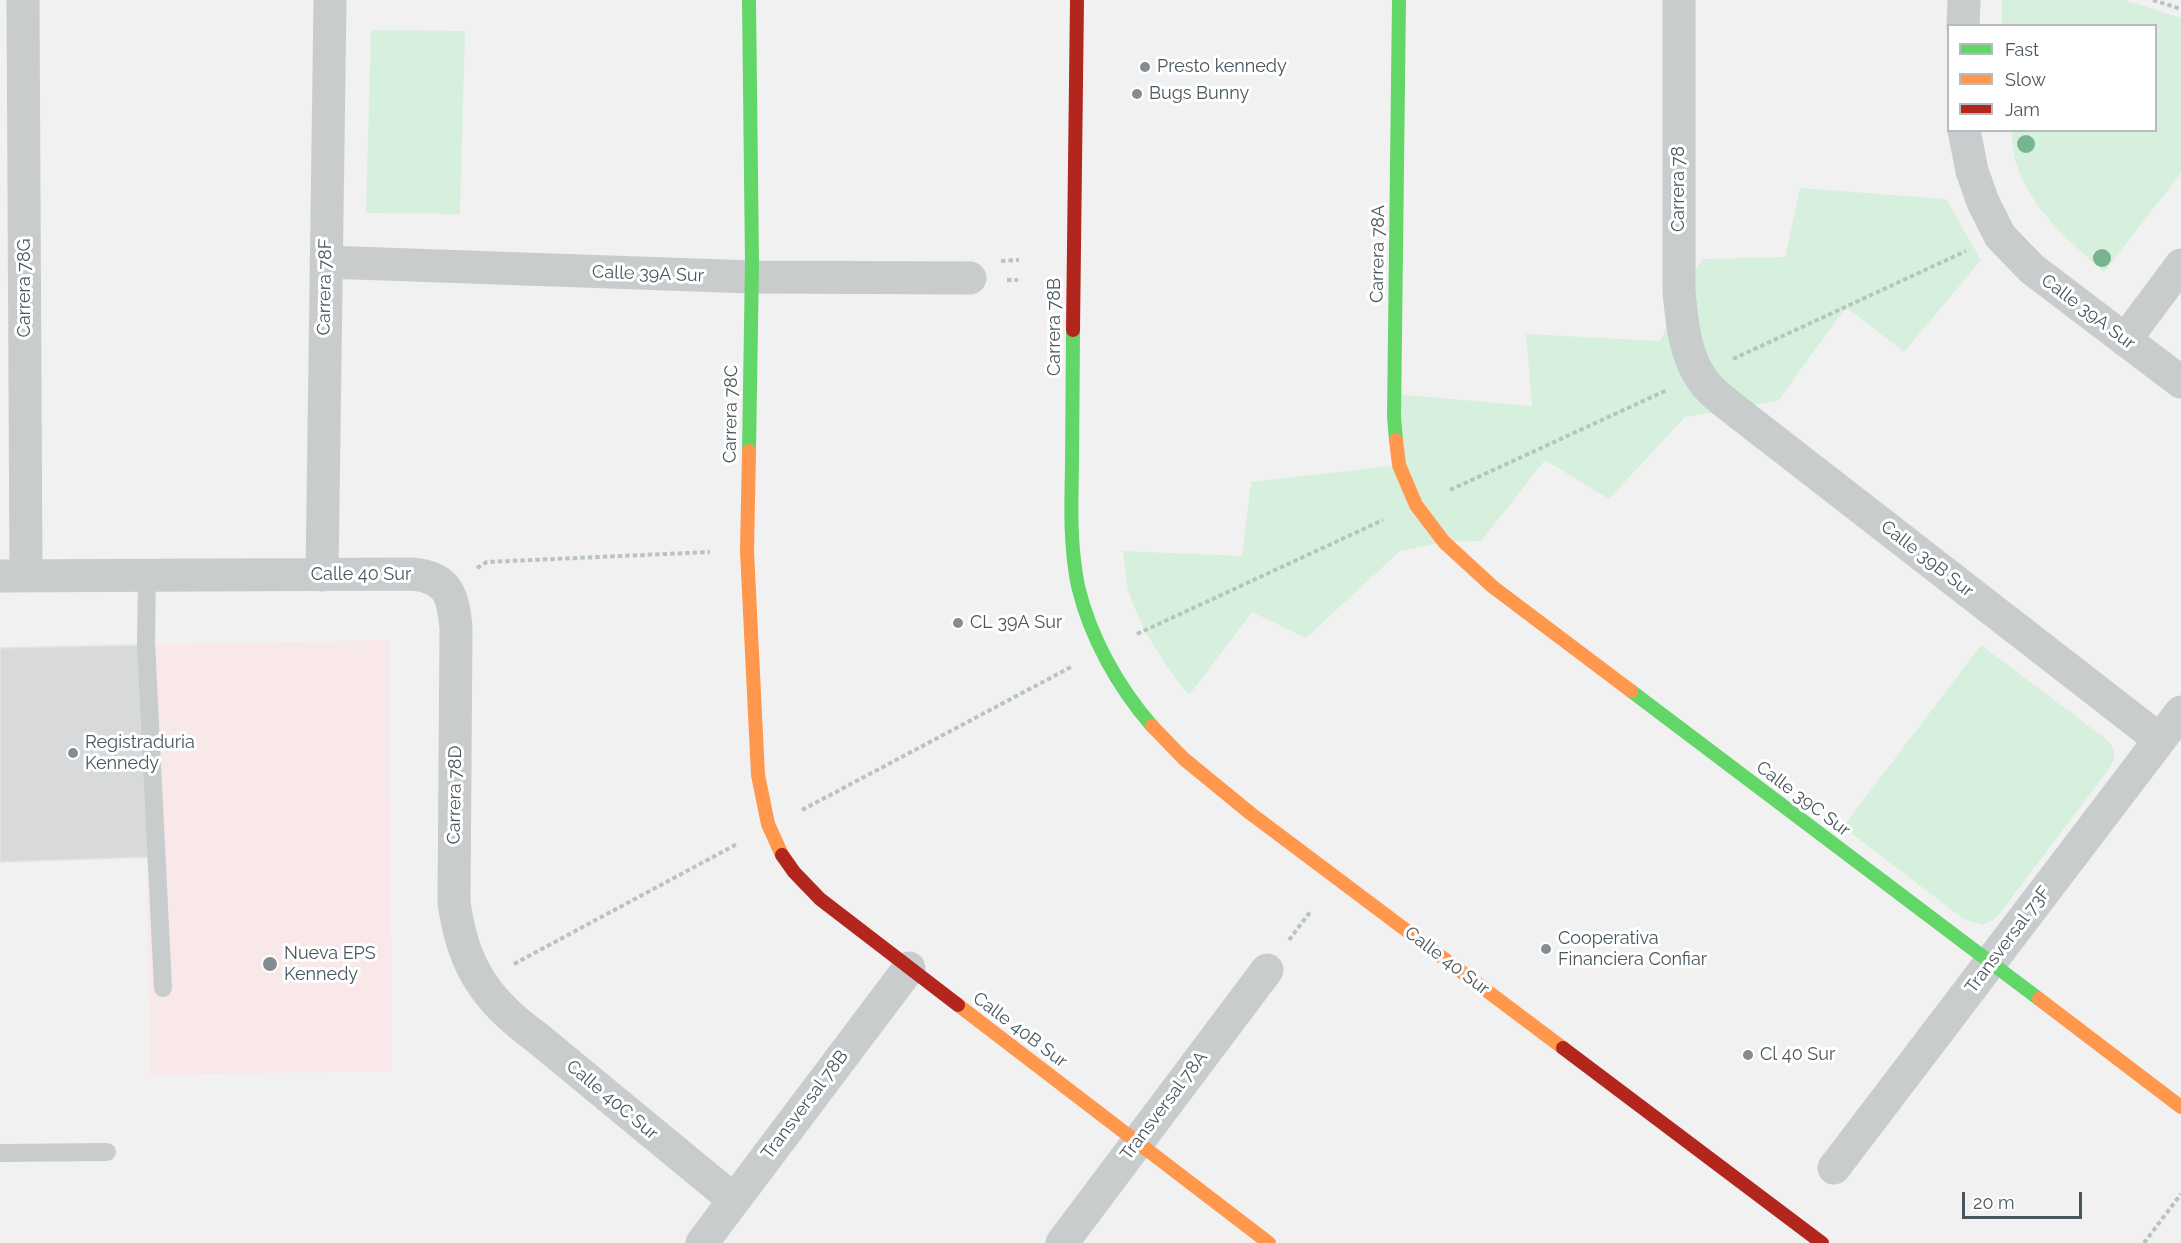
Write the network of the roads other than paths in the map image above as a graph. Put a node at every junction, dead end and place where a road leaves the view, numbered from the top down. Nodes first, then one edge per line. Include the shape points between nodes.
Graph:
1 (23, 0) edge
2 (330, 0) edge
3 (749, 0) edge
4 (1077, 0) edge
5 (1399, 0) edge
6 (1679, 0) edge
7 (1964, 0) edge
8 (1964, 24) edge
9 (1964, 132) edge
10 (326, 262) junction
11 (2181, 265) edge
12 (752, 277) junction
13 (970, 278) dead end
14 (2125, 340) junction
15 (1699, 375) joint
16 (2181, 382) edge
17 (1416, 505) joint
18 (322, 575) junction
19 (13, 576) edge
20 (147, 576) junction
21 (444, 587) joint
22 (1103, 650) joint
23 (2181, 712) edge
24 (2160, 740) junction
25 (769, 828) joint
26 (1990, 963) junction
27 (909, 968) junction
28 (1267, 970) dead end
29 (163, 988) dead end
30 (491, 999) joint
31 (2181, 1107) edge
32 (1137, 1142) junction
33 (107, 1152) dead end
34 (0, 1153) edge
35 (1834, 1168) dead end
36 (734, 1200) junction
37 (702, 1243) edge
38 (1062, 1243) edge
39 (1269, 1243) edge
40 (1822, 1243) edge

1 - 19 street, Carrera 78G
2 - 10 street, Carrera 78F
3 - 12 street, Carrera 78C
4 - 22 street, Carrera 78B via 1071,525 1079,590
5 - 17 street, Carrera 78A via 1394,417 1399,465
6 - 15 street, Carrera 78 via 1679,291 1682,328
7 - 8 street
9 - 14 street, Calle 39A Sur via 1971,171 2000,236 2032,269
10 - 12 street, Calle 39A Sur
10 - 18 street, Carrera 78F
11 - 14 street
12 - 13 street, Calle 39A Sur
12 - 25 street, Carrera 78C via 747,551 758,775
14 - 16 street, Calle 39A Sur
15 - 24 street, Calle 39B Sur via 1740,414
17 - 26 street, Calle 39C Sur via 1444,542 1493,587
18 - 20 street, Calle 40 Sur
18 - 21 street, Calle 40 Sur via 413,574 430,576
19 - 20 street, Calle 40 Sur
20 - 29 lane via 146,642
21 - 30 street, Carrera 78D via 450,593 456,628 457,929 467,959
22 - 40 street, Calle 40 Sur via 1128,697 1198,772
23 - 24 street, Transversal 73F
24 - 26 street, Transversal 73F
25 - 27 street, Calle 40B Sur via 790,868 820,899
26 - 31 street, Calle 39C Sur
26 - 35 street, Transversal 73F
27 - 32 street, Calle 40B Sur
27 - 36 street, Transversal 78B
28 - 32 street, Transversal 78A
30 - 36 street, Calle 40C Sur
32 - 38 street, Transversal 78A
32 - 39 street, Calle 40B Sur
33 - 34 lane
36 - 37 street, Transversal 78B

